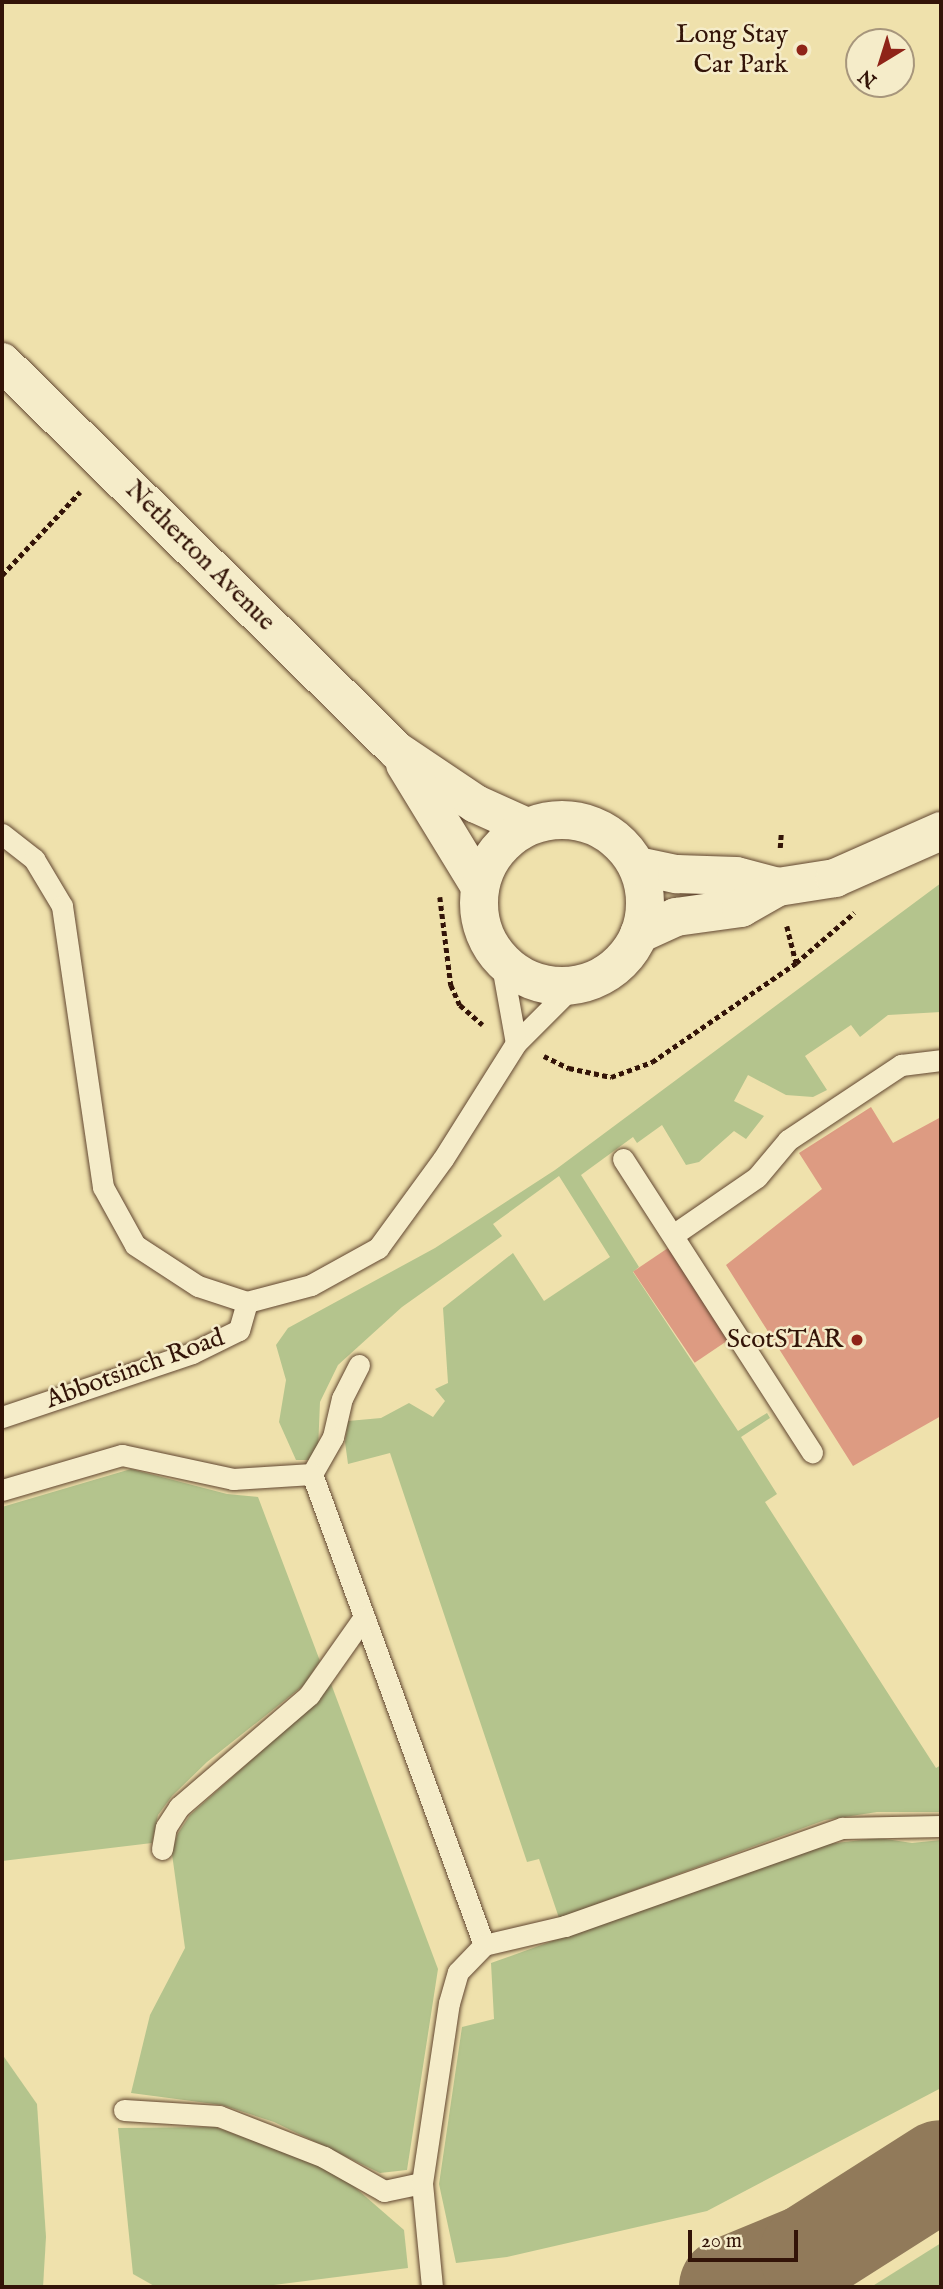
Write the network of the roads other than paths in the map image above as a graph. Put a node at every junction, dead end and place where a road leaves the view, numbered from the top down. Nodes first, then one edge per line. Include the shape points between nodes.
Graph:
1 (2, 362) edge
2 (397, 751) junction
3 (527, 827) junction
4 (941, 831) edge
5 (2, 834) edge
6 (638, 866) junction
7 (480, 887) junction
8 (778, 887) junction
9 (639, 934) junction
10 (501, 960) junction
11 (573, 986) junction
12 (516, 1043) junction
13 (941, 1060) edge
14 (623, 1159) dead end
15 (673, 1235) junction
16 (247, 1302) junction
17 (359, 1365) dead end
18 (2, 1417) edge
19 (812, 1452) dead end
20 (312, 1474) junction
21 (2, 1490) edge
22 (364, 1617) junction
23 (941, 1826) edge
24 (162, 1849) dead end
25 (484, 1944) junction
26 (124, 2110) dead end
27 (422, 2183) junction
28 (432, 2287) edge

1 - 2 street, Netherton Avenue
2 - 3 street, Netherton Avenue via 476,804
2 - 7 street, Netherton Avenue
3 - 6 street via 552,819 579,820 603,829 624,845
3 - 7 street via 505,842 489,862
4 - 8 street via 835,878
5 - 16 lane via 34,859 62,906 103,1187 135,1245 198,1286
6 - 8 street via 677,874 736,876
6 - 9 street via 646,908
7 - 10 street via 479,913
8 - 9 street via 741,908 677,917
9 - 11 street via 620,964 598,979
10 - 11 street via 522,976 546,985
10 - 12 lane
11 - 12 lane
12 - 16 lane via 443,1159 378,1248 311,1285
13 - 15 lane via 901,1065 788,1140 757,1177
14 - 15 lane
15 - 19 lane
16 - 18 lane, Abbotsinch Road via 239,1330 192,1353
17 - 20 lane via 342,1398 333,1437
20 - 21 lane via 233,1479 121,1455
20 - 22 lane
22 - 24 lane via 309,1695 179,1807 166,1827
22 - 25 lane
23 - 25 lane via 842,1828 565,1926
25 - 27 lane via 457,1972
26 - 27 lane via 219,2116 324,2157 384,2191
27 - 28 lane

